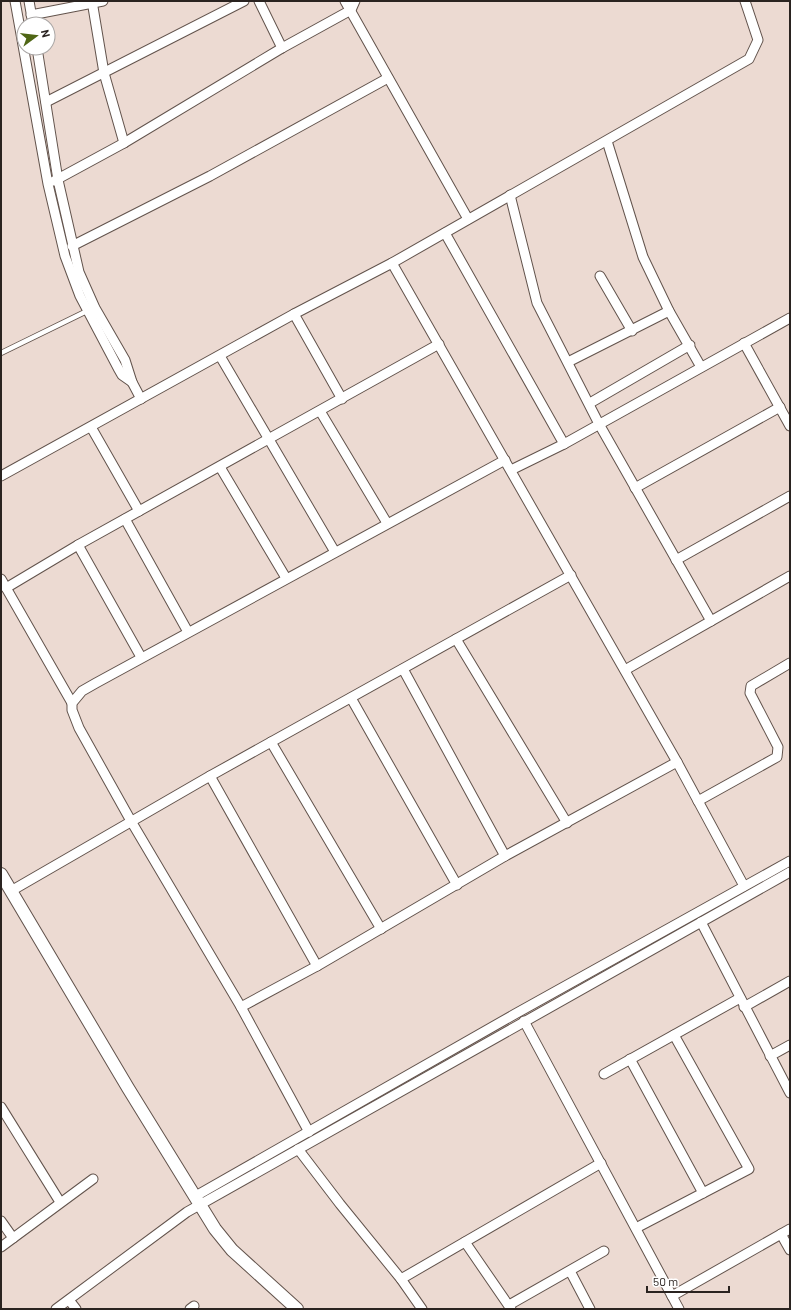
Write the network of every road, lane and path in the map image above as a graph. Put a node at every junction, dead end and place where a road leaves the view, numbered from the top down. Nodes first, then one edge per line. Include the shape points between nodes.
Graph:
1 (15, 1) edge
2 (29, 1) edge
3 (103, 1) edge
4 (244, 1) edge
5 (259, 1) edge
6 (345, 1) edge
7 (354, 1) edge
8 (745, 1) edge
9 (92, 3) edge
10 (350, 10) junction
11 (31, 16) edge
12 (46, 16) edge
13 (282, 48) junction
14 (38, 56) edge
15 (104, 73) junction
16 (388, 78) junction
17 (46, 102) junction
18 (607, 141) junction
19 (124, 143) junction
20 (58, 180) junction
21 (48, 184) junction
22 (510, 195) junction
23 (468, 219) junction
24 (445, 233) junction
25 (72, 246) junction
26 (392, 262) junction
27 (600, 276) dead end
28 (87, 311) junction
29 (669, 311) junction
30 (294, 314) junction
31 (790, 318) edge
32 (632, 331) junction
33 (744, 343) junction
34 (439, 344) junction
35 (690, 345) junction
36 (1, 353) edge
37 (220, 356) junction
38 (568, 362) junction
39 (701, 367) junction
40 (132, 382) junction
41 (141, 399) junction
42 (342, 399) junction
43 (590, 403) junction
44 (780, 407) junction
45 (320, 411) junction
46 (599, 424) junction
47 (790, 426) edge
48 (91, 427) junction
49 (270, 439) junction
50 (564, 444) junction
51 (505, 460) junction
52 (220, 467) junction
53 (511, 470) junction
54 (1, 476) edge
55 (635, 488) junction
56 (790, 496) edge
57 (139, 511) junction
58 (125, 519) junction
59 (387, 524) junction
60 (78, 545) junction
61 (334, 552) junction
62 (676, 560) junction
63 (571, 575) junction
64 (790, 576) edge
65 (1, 578) edge
66 (286, 578) junction
67 (6, 588) junction
68 (711, 621) junction
69 (188, 632) junction
70 (456, 639) junction
71 (141, 657) junction
72 (790, 663) edge
73 (403, 669) junction
74 (625, 670) junction
75 (351, 698) junction
76 (72, 703) junction
77 (271, 742) junction
78 (678, 762) junction
79 (210, 776) junction
80 (698, 801) junction
81 (131, 822) junction
82 (567, 823) junction
83 (505, 856) junction
84 (790, 861) edge
85 (790, 872) edge
86 (1, 875) edge
87 (457, 885) junction
88 (744, 886) junction
89 (11, 890) junction
90 (701, 922) junction
91 (381, 929) junction
92 (317, 966) junction
93 (790, 981) edge
94 (740, 998) junction
95 (241, 1007) junction
96 (744, 1007) junction
97 (524, 1021) junction
98 (674, 1035) junction
99 (790, 1045) edge
100 (770, 1056) junction
101 (630, 1059) junction
102 (604, 1074) dead end
103 (790, 1094) edge
104 (1, 1107) edge
105 (309, 1132) junction
106 (298, 1148) junction
107 (601, 1163) junction
108 (93, 1179) dead end
109 (703, 1193) junction
110 (197, 1201) junction
111 (60, 1202) junction
112 (1, 1221) edge
113 (636, 1228) junction
114 (790, 1229) edge
115 (781, 1234) junction
116 (13, 1238) junction
117 (465, 1242) junction
118 (1, 1247) edge
119 (604, 1250) dead end
120 (790, 1250) edge
121 (570, 1271) junction
122 (401, 1279) junction
123 (672, 1296) junction
124 (69, 1300) junction
125 (510, 1307) edge
126 (56, 1309) edge
127 (76, 1309) edge
128 (297, 1309) edge
129 (422, 1309) edge
130 (590, 1309) edge
131 (679, 1309) edge

1 - 21 street
2 - 11 street
3 - 9 street
4 - 15 street
5 - 13 street
6 - 10 street
7 - 10 street
8 - 18 street via 758,40 749,59
9 - 12 street
9 - 15 street
10 - 13 street
10 - 16 street
13 - 19 street
14 - 17 street
15 - 17 street
15 - 19 street
16 - 23 street
16 - 25 street via 210,176
17 - 20 street
18 - 22 street
18 - 29 street via 643,257
19 - 20 street
20 - 21 street
20 - 25 street
21 - 28 street via 70,271
22 - 23 street
22 - 38 street via 537,303
23 - 24 street
24 - 26 street
24 - 50 street
25 - 40 street via 94,308 125,360
26 - 30 street
26 - 34 street
27 - 32 street
28 - 36 lane
28 - 40 street via 122,375
29 - 32 street
29 - 35 street
30 - 37 street
30 - 42 street
31 - 33 street
32 - 38 street
33 - 39 street
33 - 44 street
34 - 42 street
34 - 51 street
35 - 39 street
35 - 43 street
37 - 41 street
37 - 49 street
38 - 43 street
39 - 46 street
40 - 41 street
41 - 48 street
42 - 45 street
43 - 46 street
44 - 47 street
44 - 55 street
45 - 49 street
45 - 59 street
46 - 50 street
46 - 55 street
48 - 54 street
48 - 57 street
49 - 52 street
49 - 61 street
50 - 53 street
51 - 53 street
51 - 59 street
52 - 57 street
52 - 66 street
53 - 63 street
55 - 62 street
56 - 62 street
57 - 58 street
58 - 60 street
58 - 69 street
59 - 61 street
60 - 67 street
60 - 71 street
61 - 66 street
62 - 68 street
63 - 70 street
63 - 74 street
64 - 68 street
65 - 67 street
66 - 69 street
67 - 76 street
68 - 74 street
69 - 71 street
70 - 73 street
70 - 82 street
71 - 76 street via 82,691
72 - 80 street via 749,689 778,747 777,757
73 - 75 street
73 - 83 street
74 - 78 street
75 - 77 street
75 - 87 street
76 - 81 street via 79,728
77 - 79 street
77 - 91 street
78 - 80 street
78 - 82 street
79 - 81 street
79 - 92 street
80 - 88 street
81 - 89 street
81 - 95 street
82 - 83 street
83 - 87 street
84 - 88 street
85 - 90 street
86 - 89 street
87 - 91 street
88 - 105 street
89 - 110 street
90 - 94 street
90 - 97 street
91 - 92 street
92 - 95 street
93 - 96 street
94 - 96 street
94 - 98 street
95 - 105 street
96 - 100 street
97 - 106 street
97 - 107 street
98 - 101 street
98 - 109 street via 749,1169
99 - 100 street
100 - 103 street
101 - 102 street
101 - 109 street
104 - 111 street
105 - 110 street
106 - 110 street
106 - 122 street
107 - 113 street
107 - 117 street
108 - 111 street
109 - 113 street
110 - 124 street
110 - 128 street via 232,1250
111 - 116 street
112 - 116 street
113 - 123 street
114 - 115 street
115 - 120 street
115 - 123 street
116 - 118 street
117 - 122 street
117 - 125 street
119 - 121 street
121 - 125 street
121 - 130 street
122 - 129 street
123 - 131 street
124 - 126 street
124 - 127 street

